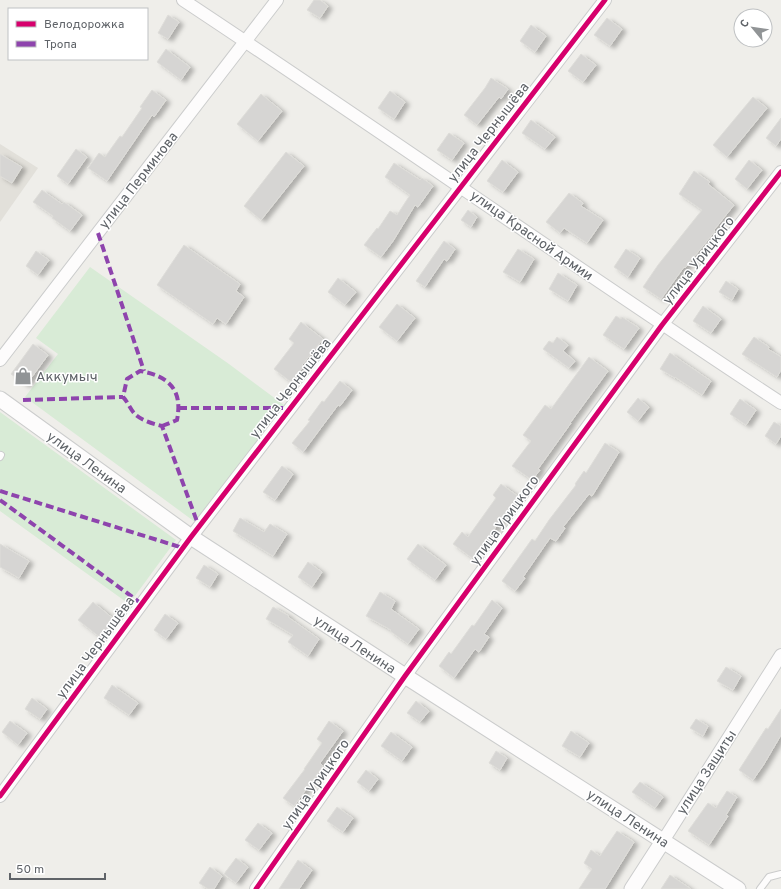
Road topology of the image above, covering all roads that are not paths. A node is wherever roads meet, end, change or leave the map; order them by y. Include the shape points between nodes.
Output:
1 (183, 0) edge
2 (277, 0) edge
3 (605, 0) edge
4 (245, 41) junction
5 (781, 172) edge
6 (461, 186) junction
7 (662, 325) junction
8 (0, 360) edge
9 (0, 399) edge
10 (781, 403) edge
11 (191, 537) junction
12 (781, 655) edge
13 (405, 676) junction
14 (0, 796) edge
15 (663, 841) junction
16 (781, 874) edge
17 (256, 889) edge
18 (632, 889) edge
19 (738, 889) edge
20 (760, 889) edge

1 - 4 street, улица Красной Армии
2 - 4 street, улица Перминова
3 - 6 street, улица Чернышёва
4 - 6 street, улица Красной Армии
4 - 8 street, улица Перминова
5 - 7 street, улица Урицкого
6 - 7 street, улица Красной Армии
6 - 11 street, улица Чернышёва
7 - 10 street, улица Красной Армии
7 - 13 street, улица Урицкого
9 - 11 street, улица Ленина
11 - 13 street, улица Ленина
11 - 14 street, улица Чернышёва
12 - 15 street, улица Защиты
13 - 15 street, улица Ленина
13 - 17 street, улица Урицкого
15 - 18 street, улица Защиты
15 - 19 street, улица Ленина
16 - 20 lane via 769,877

